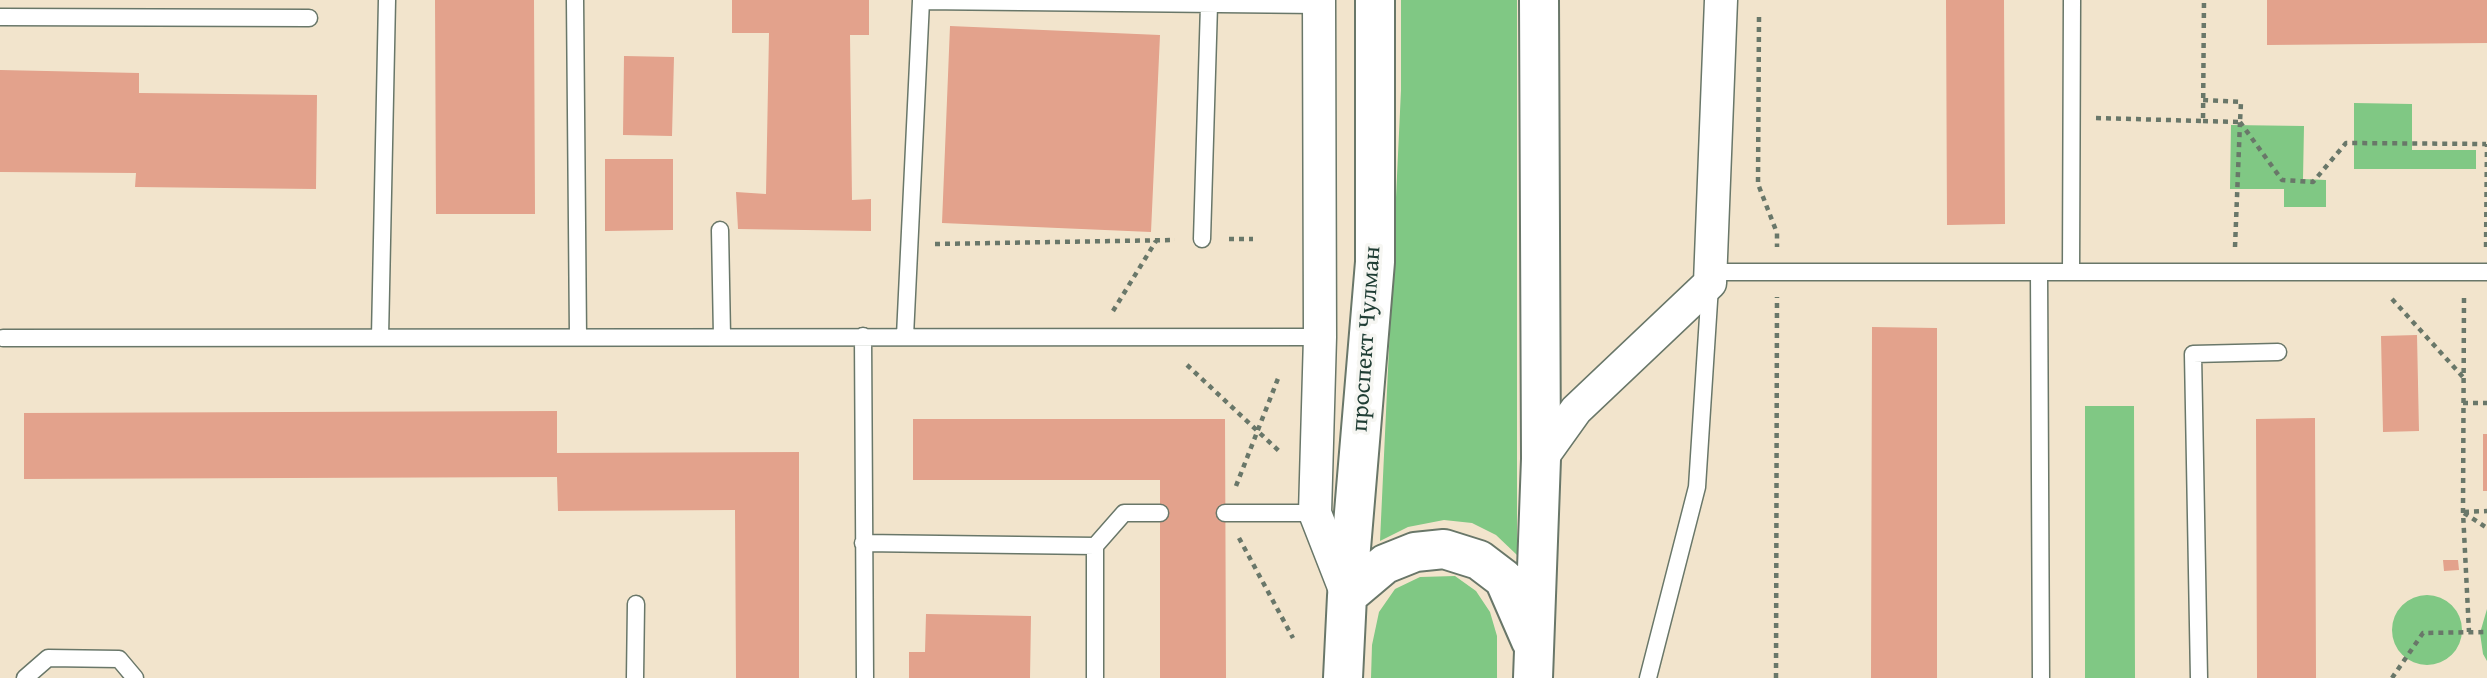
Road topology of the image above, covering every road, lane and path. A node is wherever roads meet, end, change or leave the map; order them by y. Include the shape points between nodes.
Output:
1 (387, 0) edge
2 (575, 0) edge
3 (1375, 0) edge
4 (1539, 0) edge
5 (1721, 0) edge
6 (2072, 0) edge
7 (2204, 0) edge
8 (1319, 3) edge
9 (1209, 5) junction
10 (1759, 13) dead end
11 (0, 17) edge
12 (309, 18) dead end
13 (2203, 100) junction
14 (2072, 117) junction
15 (2203, 121) junction
16 (2240, 121) junction
17 (2486, 144) edge
18 (720, 230) dead end
19 (1202, 239) junction
20 (1253, 239) dead end
21 (1157, 241) junction
22 (911, 245) junction
23 (2039, 272) junction
24 (2071, 272) junction
25 (2234, 272) junction
26 (2464, 272) junction
27 (2486, 272) edge
28 (1777, 273) junction
29 (2367, 273) junction
30 (1711, 277) junction
31 (1156, 335) junction
32 (722, 336) junction
33 (863, 336) junction
34 (905, 336) junction
35 (1098, 336) junction
36 (380, 337) junction
37 (578, 337) junction
38 (1320, 337) junction
39 (3, 338) dead end
40 (2278, 352) dead end
41 (1279, 376) dead end
42 (2463, 377) junction
43 (2463, 403) junction
44 (2487, 403) edge
45 (1258, 431) junction
46 (1288, 459) dead end
47 (1541, 459) junction
48 (2487, 511) edge
49 (2463, 512) junction
50 (1160, 513) dead end
51 (1225, 513) junction
52 (1315, 513) junction
53 (2487, 528) edge
54 (863, 543) junction
55 (1095, 546) junction
56 (1347, 596) junction
57 (636, 604) dead end
58 (2469, 632) junction
59 (2487, 632) edge
60 (1293, 638) dead end
61 (1533, 662) edge
62 (25, 678) edge
63 (135, 678) edge
64 (635, 678) edge
65 (865, 678) edge
66 (1095, 678) edge
67 (1343, 678) edge
68 (1648, 678) edge
69 (1776, 678) edge
70 (2041, 678) edge
71 (2199, 678) edge
72 (2392, 678) edge

1 - 36 lane
2 - 37 lane
3 - 56 main road, проспект Чулман via 1375,262
4 - 47 main road
5 - 30 street
6 - 14 lane
7 - 13 path
8 - 9 lane
8 - 38 street
9 - 19 lane
9 - 22 lane via 921,1
10 - 28 path via 1758,184 1777,233
11 - 12 lane
13 - 15 path
13 - 16 path via 2241,102
14 - 15 path
14 - 24 lane
15 - 16 path
16 - 17 path via 2282,180 2313,182 2346,143
16 - 25 path
17 - 27 path
18 - 32 lane
19 - 20 path
19 - 21 path
21 - 22 path
21 - 35 path
22 - 34 lane
23 - 24 lane
23 - 28 lane
23 - 70 lane
24 - 25 lane
25 - 29 lane
26 - 27 lane
26 - 29 lane
26 - 42 path
28 - 30 lane
28 - 69 path
29 - 42 path
30 - 47 street via 1576,410
30 - 68 lane via 1697,487
31 - 35 lane
31 - 38 lane
31 - 45 path
32 - 33 lane
32 - 37 lane
33 - 34 lane
33 - 54 lane
34 - 35 lane
36 - 37 lane
36 - 39 lane
38 - 52 street
40 - 71 lane via 2193,354
41 - 45 path
42 - 43 path
43 - 44 path
43 - 49 path
45 - 46 path
45 - 51 path
47 - 61 main road
48 - 49 path
49 - 53 path
49 - 58 path
50 - 55 lane via 1124,513
51 - 52 lane
51 - 60 path
52 - 56 street
54 - 55 lane
54 - 65 lane
55 - 66 lane
56 - 61 main road via 1385,564 1415,552 1444,549 1479,560 1504,579
56 - 67 main road, проспект Чулман
57 - 64 lane
58 - 59 path
58 - 72 path via 2423,633
62 - 63 lane via 48,658 119,659

